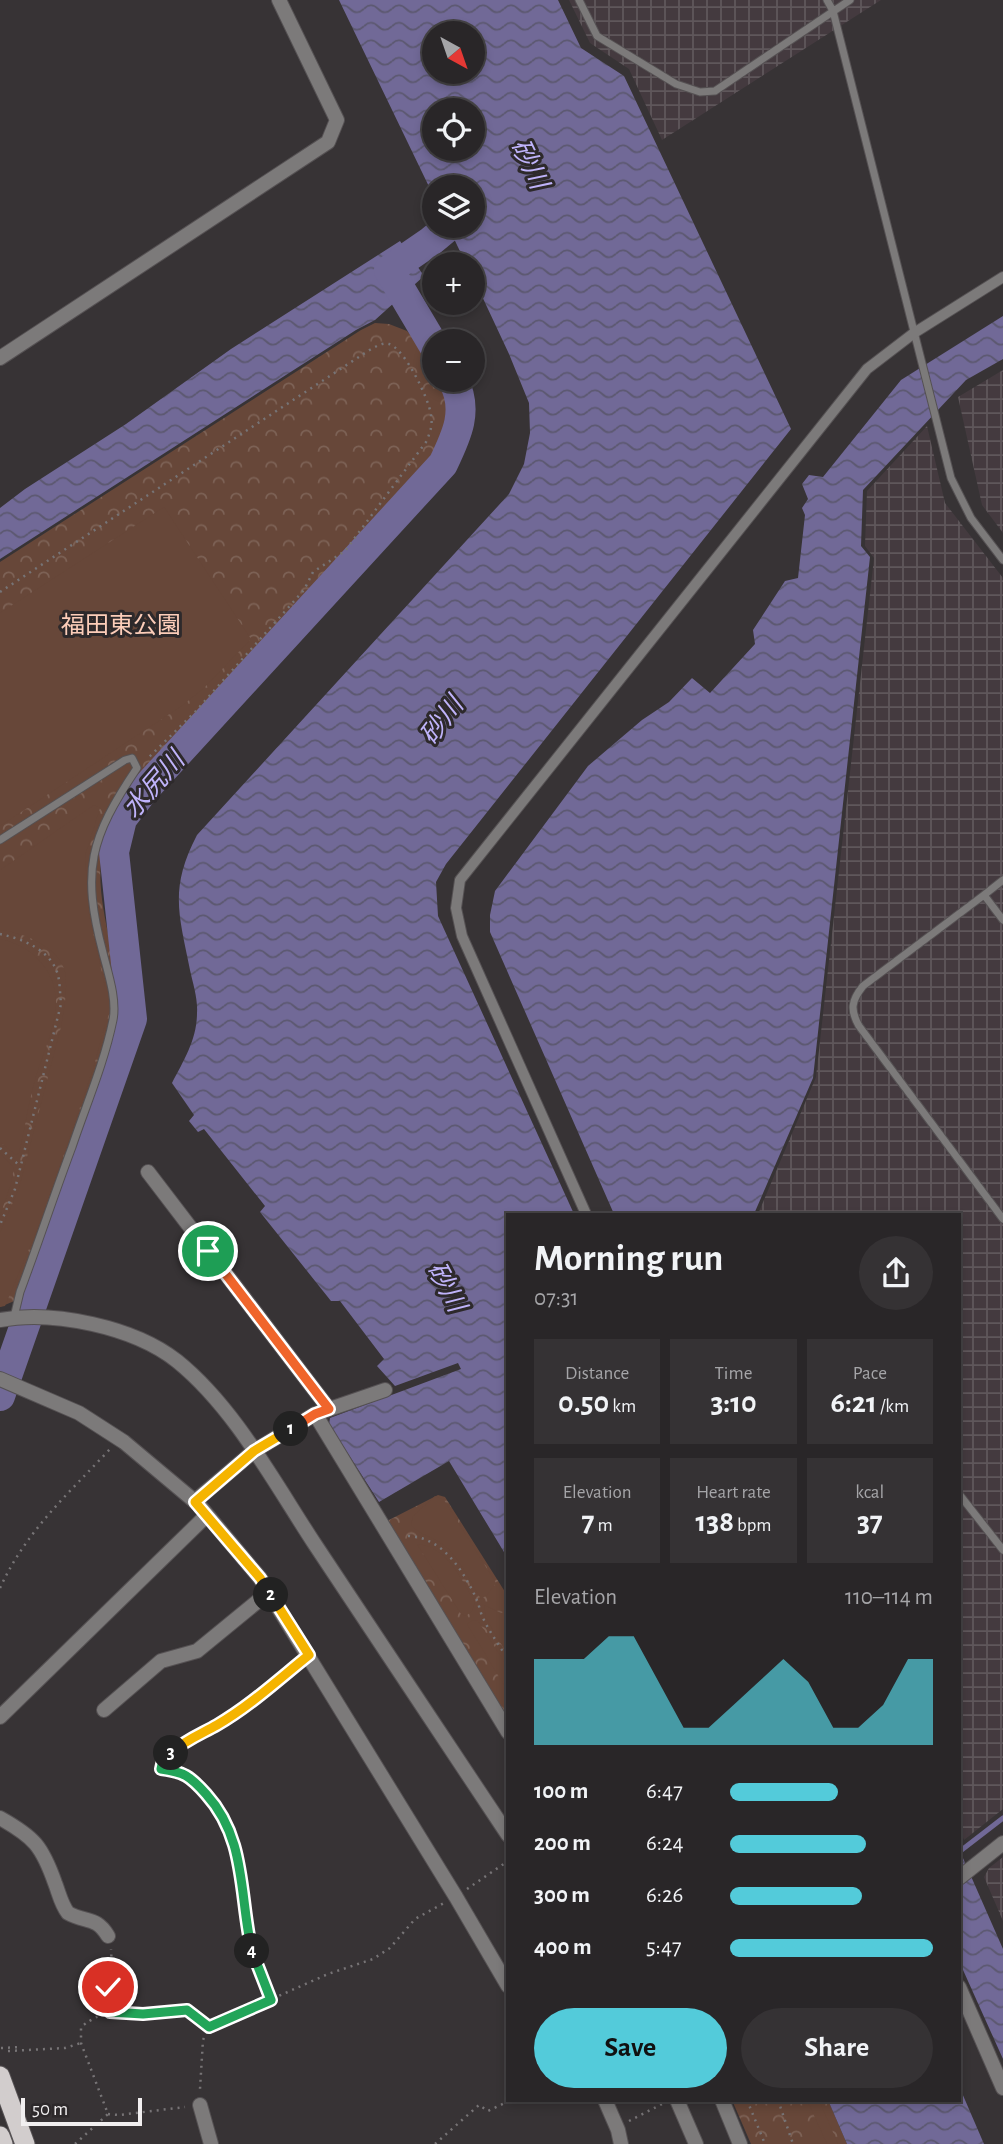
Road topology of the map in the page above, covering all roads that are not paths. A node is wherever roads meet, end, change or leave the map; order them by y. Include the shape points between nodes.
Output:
1 (279, 0) edge
2 (579, 0) edge
3 (827, 0) edge
4 (850, 0) edge
5 (833, 11) junction
6 (1003, 277) edge
7 (915, 339) junction
8 (0, 358) edge
9 (1003, 560) edge
10 (0, 840) edge
11 (1003, 880) edge
12 (984, 895) junction
13 (1003, 920) edge
14 (148, 1172) dead end
15 (586, 1213) edge
16 (1003, 1219) edge
17 (18, 1317) edge
18 (3, 1381) edge
19 (385, 1390) dead end
20 (322, 1412) junction
21 (254, 1451) junction
22 (961, 1497) edge
23 (195, 1502) junction
24 (207, 1515) junction
25 (1003, 1550) edge
26 (269, 1592) junction
27 (104, 1710) dead end
28 (0, 1717) edge
29 (506, 1729) edge
30 (0, 1818) edge
31 (506, 1832) edge
32 (1003, 1843) edge
33 (961, 1876) edge
34 (108, 1936) road end
35 (506, 1983) edge
36 (961, 1992) edge
37 (0, 2076) edge
38 (1003, 2088) edge
39 (606, 2102) edge
40 (678, 2102) edge
41 (723, 2102) edge
42 (200, 2105) road end
43 (0, 2136) edge
44 (3, 2144) edge
45 (25, 2144) edge
46 (211, 2144) edge
47 (621, 2144) edge
48 (696, 2144) edge
49 (740, 2144) edge

1 - 8 street via 337,120 328,142
2 - 5 lane via 597,36 676,84 700,92 715,91
3 - 5 lane
4 - 5 lane
5 - 7 lane
6 - 7 street
7 - 9 lane via 958,496
7 - 15 street via 867,369 460,880 456,908 463,936
10 - 17 lane via 132,758 136,768 100,831 92,860 95,922 114,1018 20,1292
11 - 12 lane
12 - 13 lane
12 - 16 lane via 863,986 854,997 851,1013
14 - 20 street
17 - 21 street via 106,1327 145,1342 207,1387
18 - 23 street via 79,1413 159,1469
19 - 20 street
20 - 21 street
20 - 29 street
21 - 23 street
21 - 31 street
22 - 25 lane
23 - 24 street
24 - 26 street
24 - 28 street
26 - 27 street via 197,1651 161,1661
26 - 35 street
30 - 34 street via 37,1844 68,1913 94,1920
32 - 33 street
36 - 38 street
37 - 45 highway
39 - 47 street
40 - 48 street
41 - 49 street
42 - 46 street
43 - 44 highway

